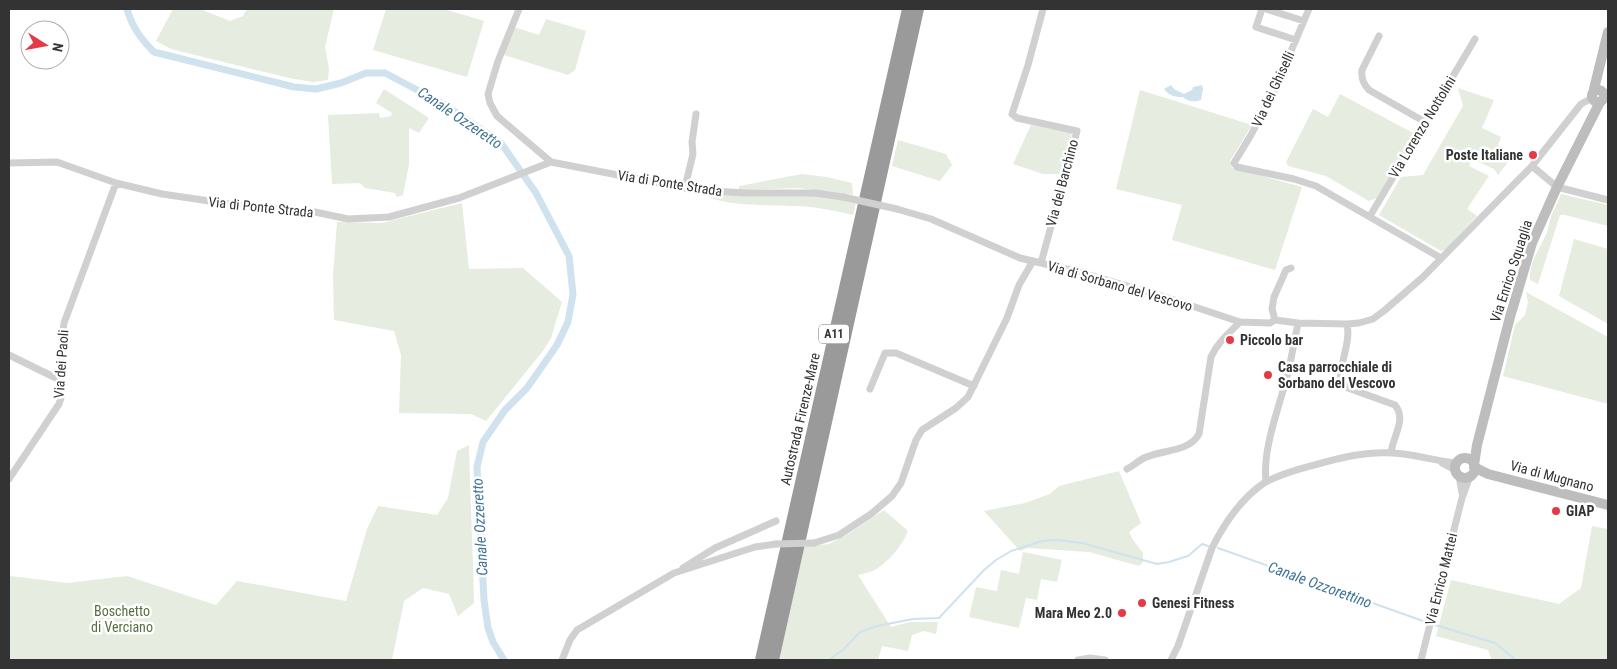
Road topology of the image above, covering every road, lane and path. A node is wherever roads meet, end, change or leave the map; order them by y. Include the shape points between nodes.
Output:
1 (518, 9) edge
2 (908, 9) edge
3 (918, 9) edge
4 (1043, 9) edge
5 (1262, 9) edge
6 (1266, 9) edge
7 (1309, 9) edge
8 (1304, 21) junction
9 (1608, 32) edge
10 (1379, 36) dead end
11 (1475, 39) dead end
12 (1296, 40) junction
13 (1599, 96) edge
14 (696, 114) dead end
15 (1425, 122) junction
16 (551, 162) junction
17 (9, 163) edge
18 (1532, 166) junction
19 (116, 183) junction
20 (685, 187) junction
21 (1556, 187) junction
22 (1608, 200) edge
23 (1370, 216) junction
24 (1441, 258) junction
25 (1033, 261) junction
26 (1041, 263) junction
27 (1291, 268) dead end
28 (1275, 320) junction
29 (1240, 322) junction
30 (1298, 323) junction
31 (1347, 324) junction
32 (9, 355) edge
33 (62, 381) junction
34 (974, 386) junction
35 (870, 389) dead end
36 (1477, 445) junction
37 (1392, 453) junction
38 (1458, 467) junction
39 (1127, 469) dead end
40 (1472, 471) junction
41 (9, 479) edge
42 (1266, 482) junction
43 (1462, 498) junction
44 (1608, 505) edge
45 (776, 521) dead end
46 (674, 573) junction
47 (562, 660) edge
48 (761, 660) edge
49 (772, 660) edge
50 (1078, 660) edge
51 (1105, 660) edge
52 (1171, 660) edge
53 (1421, 660) edge

1 - 16 street via 488,94 497,116
2 - 48 highway, Autostrada Firenze-Mare / A11
3 - 49 highway, Autostrada Firenze-Mare / A11
4 - 26 street, Via del Barchino via 1012,114 1017,118 1077,131
5 - 12 street via 1256,26
6 - 8 street
7 - 8 street, Via dei Ghiselli
8 - 12 street, Via dei Ghiselli
9 - 13 street via 1598,78
10 - 15 street via 1362,70 1364,86
11 - 15 street, Via Lorenzo Nottolini
12 - 23 street, Via dei Ghiselli via 1274,91 1234,163 1237,167 1316,186
13 - 18 street via 1589,98 1577,109
13 - 21 street, Via Enrico Squaglia
14 - 20 street via 693,154
15 - 23 street, Via Lorenzo Nottolini
16 - 19 street, Via di Ponte Strada via 459,198 388,217 368,219 207,201
16 - 20 street, Via di Ponte Strada
17 - 19 street, Via di Ponte Strada via 57,162
18 - 21 street
18 - 24 street
19 - 33 street, Via dei Paoli via 64,324
20 - 25 street, Via di Ponte Strada, bridge via 746,194 792,192 843,197 931,219
21 - 22 street
21 - 36 street, Via Enrico Squaglia via 1524,268
23 - 24 street
24 - 31 street via 1373,319
25 - 26 street, Via di Sorbano del Vescovo
25 - 34 street, Via di Sorbano del Vescovo
26 - 29 street, Via di Sorbano del Vescovo via 1168,298
27 - 28 street via 1286,270 1274,297 1272,309
28 - 29 street, Via di Sorbano del Vescovo via 1270,323
28 - 30 street, Via di Sorbano del Vescovo
29 - 39 street via 1214,349 1199,434 1195,440 1186,446 1144,458
30 - 31 street
30 - 42 street via 1268,448 1264,471
31 - 37 street via 1349,333 1340,381 1348,388 1395,405 1400,410 1401,419
32 - 33 street
33 - 41 street, Via dei Paoli via 59,404
34 - 35 street via 890,352 885,353
34 - 46 street, Via di Sorbano del Vescovo, bridge via 968,398 922,430 892,496 839,535 814,542 755,547
36 - 38 street
36 - 40 street, Via Enrico Squaglia
37 - 38 street
37 - 42 street via 1345,456
38 - 40 street, Via di Mugnano via 1464,478
38 - 40 street via 1468,459
38 - 43 street, Via Enrico Mattei
40 - 43 street, Via Enrico Mattei
40 - 44 street, Via di Mugnano
42 - 52 street via 1248,497 1220,533
43 - 53 street, Via Enrico Mattei
45 - 46 street via 715,548
46 - 47 street, Via di Sorbano del Vescovo via 577,630
50 - 51 street

